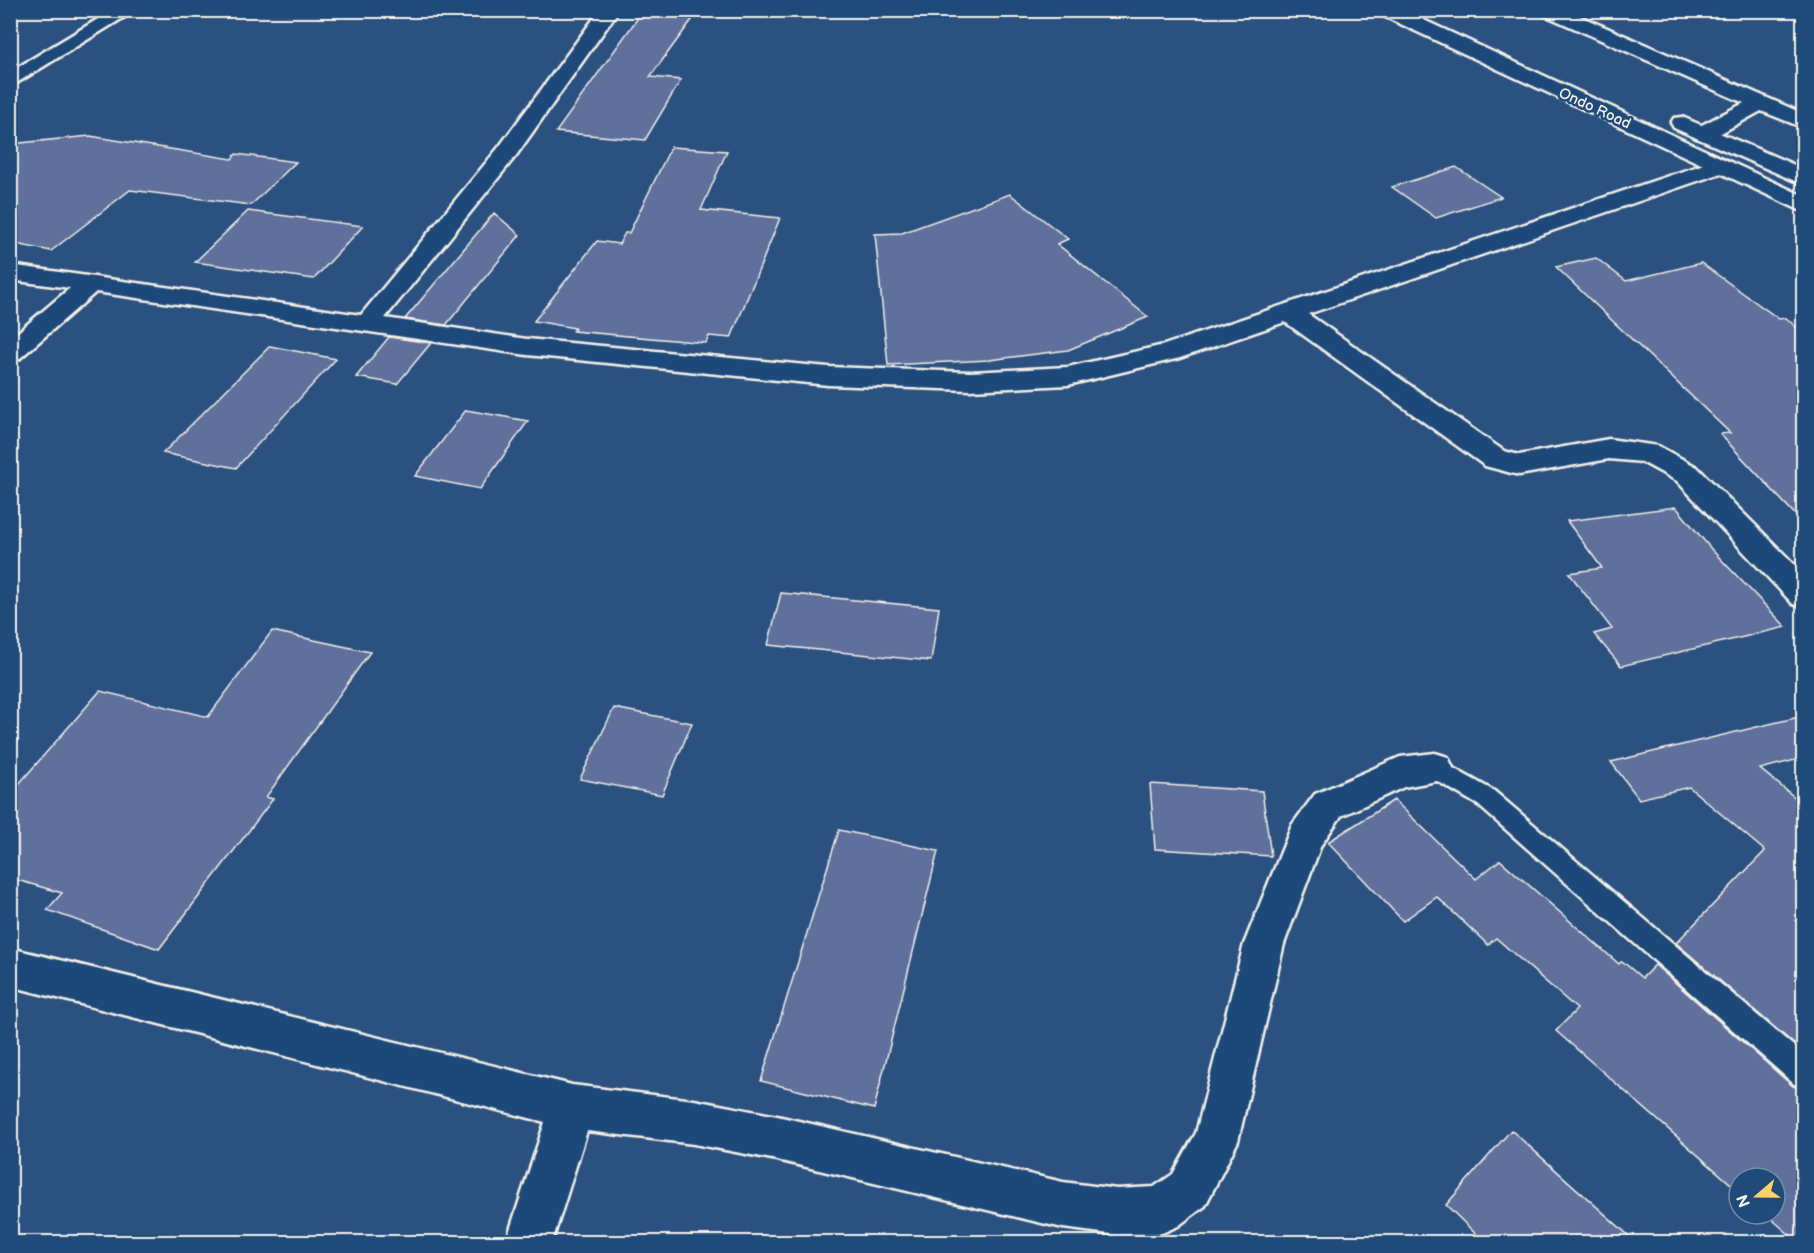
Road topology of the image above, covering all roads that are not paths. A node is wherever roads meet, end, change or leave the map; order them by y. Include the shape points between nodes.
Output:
1 (126, 10) edge
2 (610, 10) edge
3 (1386, 10) edge
4 (1565, 13) edge
5 (10, 58) edge
6 (42, 61) junction
7 (10, 81) edge
8 (1758, 104) junction
9 (1661, 114) dead end
10 (1803, 122) edge
11 (1704, 134) junction
12 (1719, 166) junction
13 (1803, 178) edge
14 (1803, 205) edge
15 (10, 272) edge
16 (91, 283) junction
17 (1287, 311) junction
18 (367, 324) junction
19 (10, 353) edge
20 (1803, 595) edge
21 (1435, 768) joint
22 (10, 967) edge
23 (1803, 1074) edge
24 (572, 1107) junction
25 (529, 1242) edge

1 - 6 street
2 - 18 street via 507,152
3 - 12 street, Ondo Road
4 - 8 street
5 - 6 street
6 - 7 street
8 - 10 street
8 - 11 street
9 - 11 street
11 - 13 street
12 - 14 street, Ondo Road
12 - 17 street
15 - 16 street
16 - 18 street
16 - 19 street
17 - 18 street via 1172,352 1079,374 970,381 828,376 527,347
17 - 20 street via 1495,459 1519,465 1609,448 1648,453 1686,474
21 - 23 lane via 1486,798
21 - 24 street via 1400,772 1328,805 1305,837 1264,944 1216,1141 1189,1190 1162,1210 1117,1212 1063,1205 777,1138 694,1122
22 - 24 street
24 - 25 street

